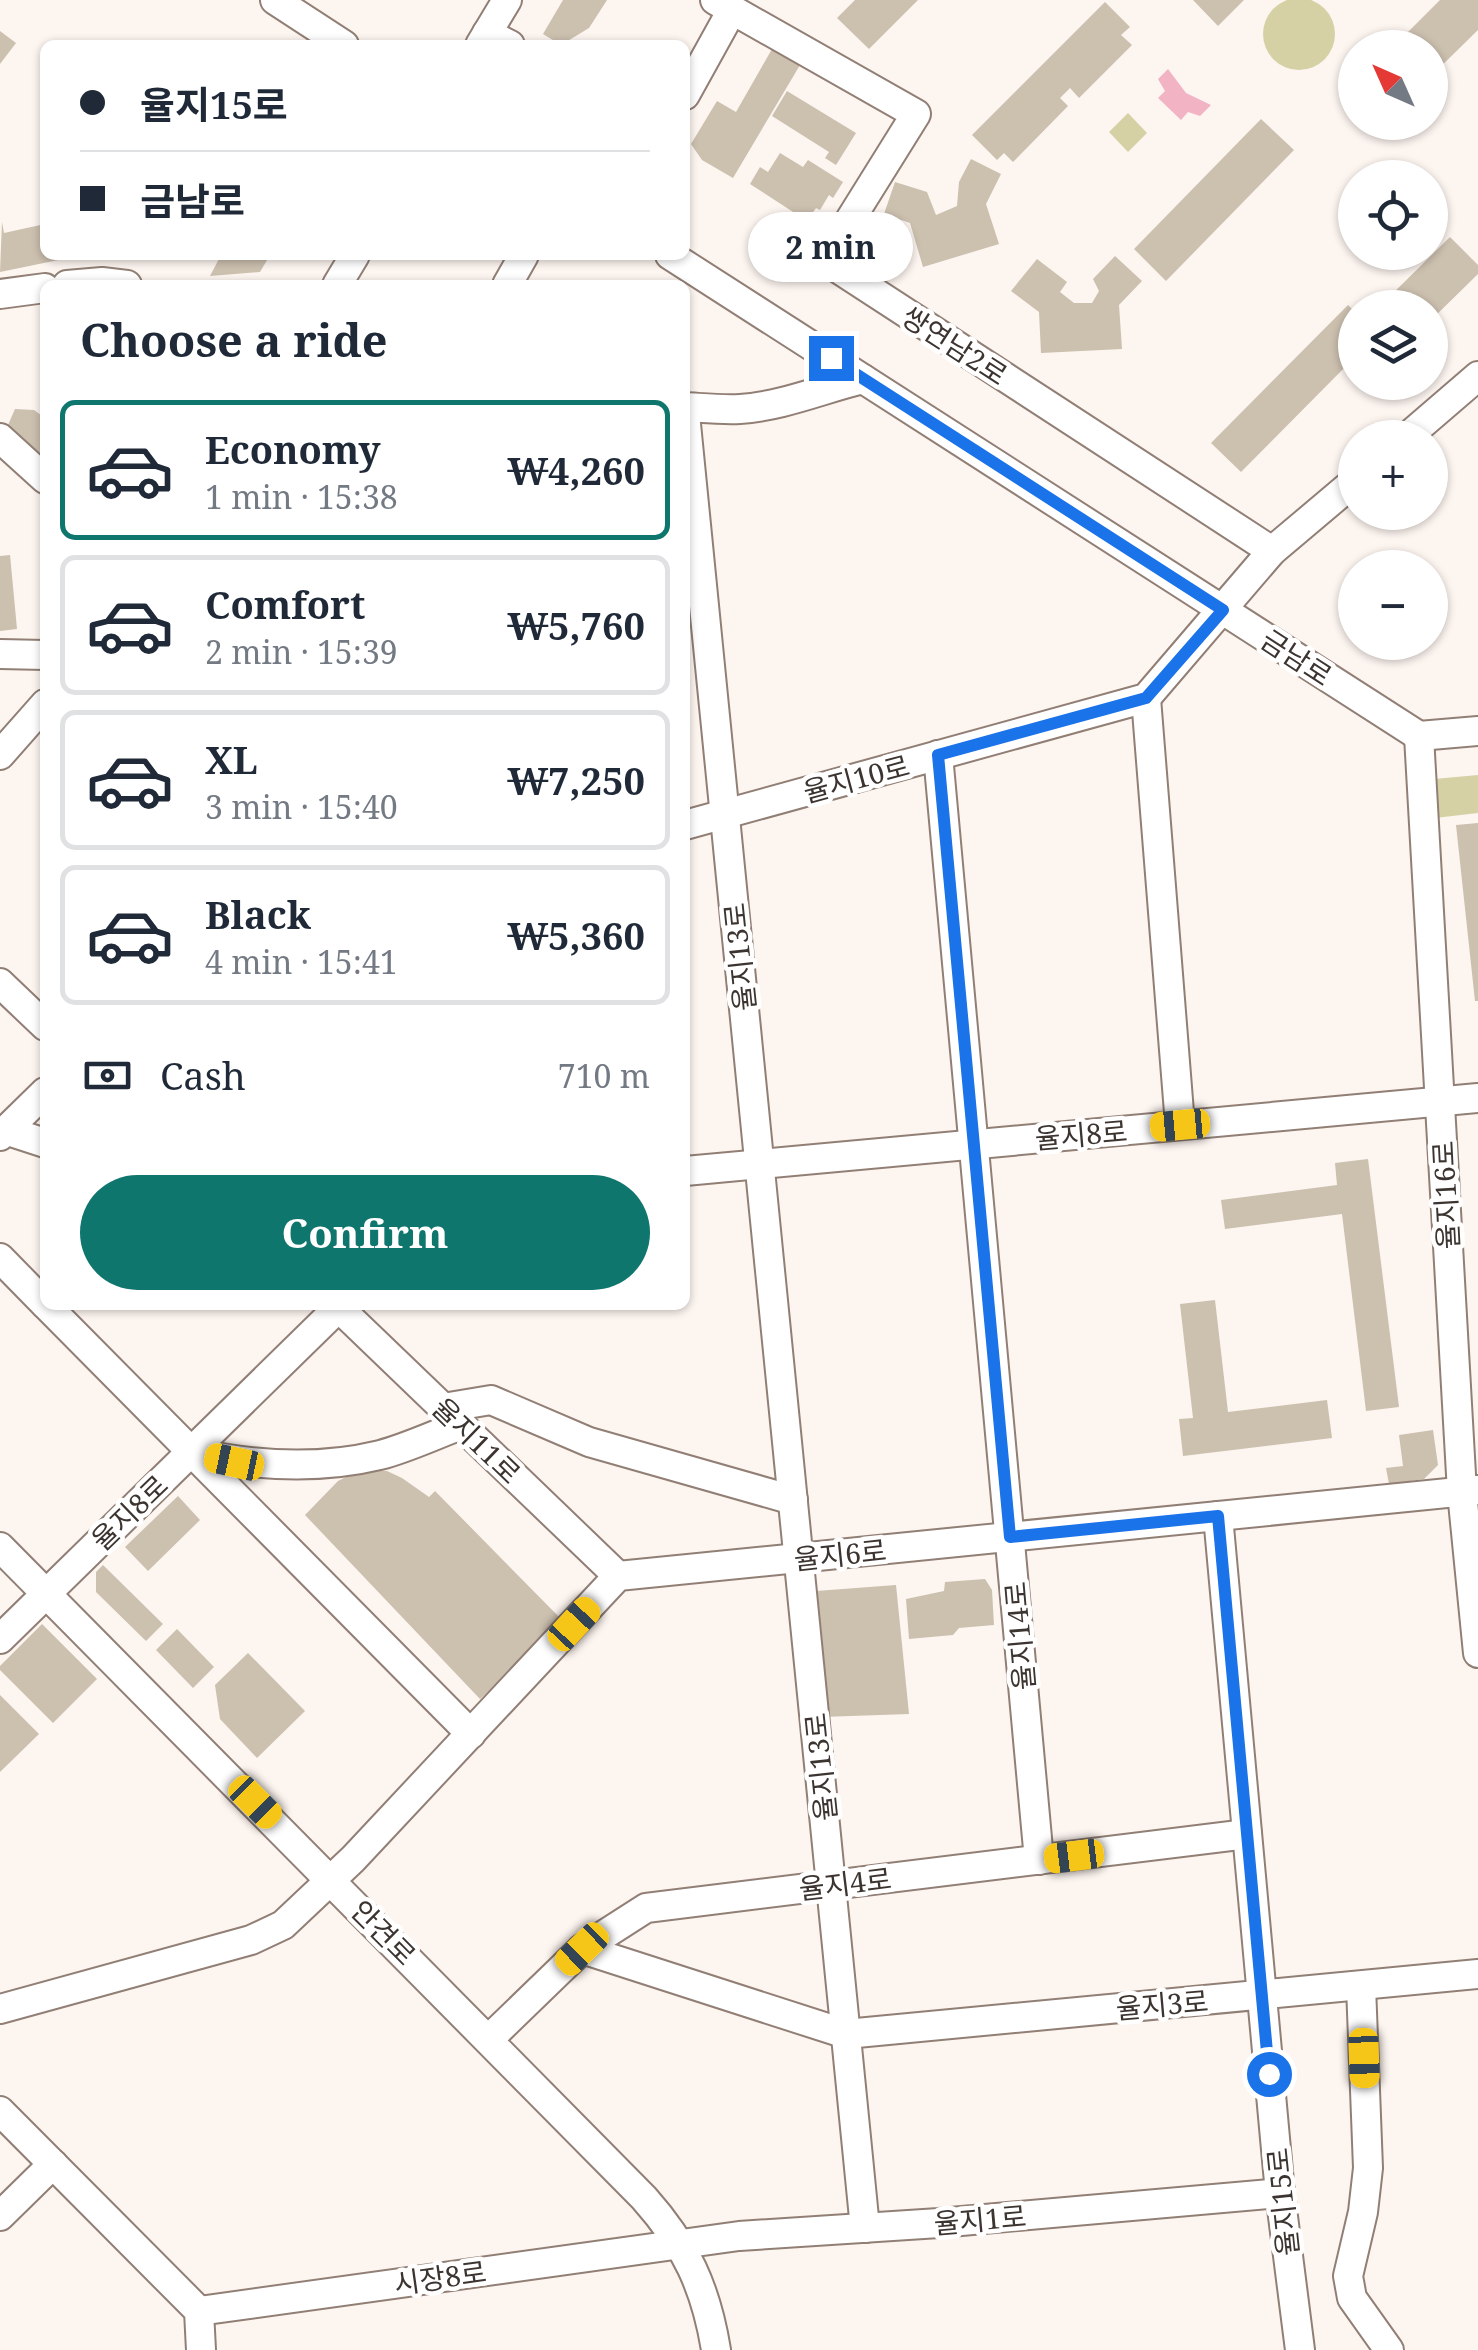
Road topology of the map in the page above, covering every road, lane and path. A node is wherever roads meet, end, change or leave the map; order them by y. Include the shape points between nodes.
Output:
1 (274, 0) edge
2 (507, 0) edge
3 (723, 5) edge
4 (336, 40) edge
5 (492, 40) edge
6 (690, 83) edge
7 (678, 260) edge
8 (40, 289) edge
9 (0, 294) edge
10 (1478, 376) edge
11 (863, 379) junction
12 (690, 410) edge
13 (1427, 420) edge
14 (0, 438) edge
15 (690, 460) edge
16 (40, 474) edge
17 (1338, 495) edge
18 (1272, 551) junction
19 (1223, 610) junction
20 (0, 654) edge
21 (40, 656) edge
22 (1146, 698) junction
23 (40, 710) edge
24 (1478, 731) edge
25 (1419, 736) junction
26 (0, 755) edge
27 (938, 755) junction
28 (725, 814) junction
29 (690, 824) edge
30 (0, 983) edge
31 (39, 1012) edge
32 (40, 1097) edge
33 (1478, 1098) edge
34 (1440, 1102) junction
35 (1180, 1125) junction
36 (3, 1133) edge
37 (40, 1141) edge
38 (974, 1144) junction
39 (760, 1164) junction
40 (690, 1170) edge
41 (0, 1258) edge
42 (40, 1298) edge
43 (52, 1310) edge
44 (335, 1310) edge
45 (343, 1310) edge
46 (452, 1416) junction
47 (191, 1452) junction
48 (1470, 1491) edge
49 (793, 1500) junction
50 (1218, 1516) junction
51 (1010, 1537) junction
52 (0, 1547) edge
53 (799, 1558) junction
54 (618, 1576) junction
55 (46, 1593) junction
56 (0, 1639) edge
57 (1478, 1653) edge
58 (470, 1734) junction
59 (1248, 1834) junction
60 (1039, 1860) junction
61 (332, 1880) junction
62 (831, 1885) junction
63 (582, 1949) junction
64 (1478, 1974) edge
65 (1361, 1986) junction
66 (1262, 1995) junction
67 (0, 2009) edge
68 (846, 2034) junction
69 (489, 2039) junction
70 (0, 2112) edge
71 (52, 2164) junction
72 (1280, 2193) junction
73 (0, 2216) edge
74 (865, 2228) junction
75 (681, 2244) junction
76 (199, 2310) junction
77 (201, 2350) edge
78 (716, 2350) edge
79 (1300, 2350) edge
80 (1389, 2350) edge

1 - 4 street
2 - 5 street
3 - 6 street
3 - 18 street, 쌍연남2로 via 916,114 825,260
7 - 11 street, 금남로
8 - 9 street
10 - 13 street
11 - 12 street, 율지13로 via 753,408
11 - 19 street, 금남로
14 - 16 street
15 - 28 street, 율지13로
17 - 18 street
18 - 19 street
19 - 22 street
19 - 25 street, 금남로
20 - 21 street
22 - 27 street, 율지10로
22 - 35 street
23 - 26 street
24 - 25 street
25 - 34 street, 율지16로
27 - 28 street, 율지10로
27 - 38 street, 율지14로
28 - 29 street, 율지10로
28 - 39 street, 율지13로
30 - 31 street
32 - 36 street
33 - 34 street, 율지8로
34 - 35 street, 율지8로
34 - 48 street, 율지16로
35 - 38 street, 율지8로
36 - 37 street
38 - 39 street, 율지8로
38 - 51 street, 율지14로
39 - 40 street, 율지8로
39 - 49 street, 율지13로
41 - 42 street
43 - 47 street
44 - 47 street, 율지8로
45 - 46 street, 율지11로
46 - 47 street via 380,1455 326,1463 234,1462
46 - 49 street via 491,1400 589,1442
46 - 54 street, 율지11로
47 - 55 street, 율지8로
47 - 58 street
48 - 50 street, 율지6로
48 - 57 street, 율지16로
49 - 53 street, 율지13로
50 - 51 street, 율지6로
50 - 59 street, 율지15로
51 - 53 street, 율지6로
51 - 60 street, 율지14로
52 - 55 street, 안견로
53 - 54 street, 율지6로
53 - 62 street, 율지13로
54 - 58 street
55 - 56 street, 율지8로
55 - 61 street, 안견로
58 - 61 street
59 - 60 street, 율지4로
59 - 66 street, 율지15로
60 - 62 street, 율지4로
61 - 67 street via 263,1936
61 - 69 street, 안견로
62 - 63 street, 율지4로 via 646,1908
62 - 68 street, 율지13로
63 - 68 street
63 - 69 street, 율지4로
64 - 65 street, 율지3로
65 - 66 street, 율지3로
65 - 80 street via 1368,2168 1348,2276 1352,2298
66 - 68 street, 율지3로
66 - 72 street, 율지15로
68 - 74 street, 율지13로
69 - 75 street, 안견로
70 - 71 street
71 - 73 street
71 - 76 street
72 - 74 street, 율지1로
72 - 79 street, 율지15로
74 - 75 street, 율지1로
75 - 76 street, 시장8로
75 - 78 street, 안견로 via 704,2295
76 - 77 street

